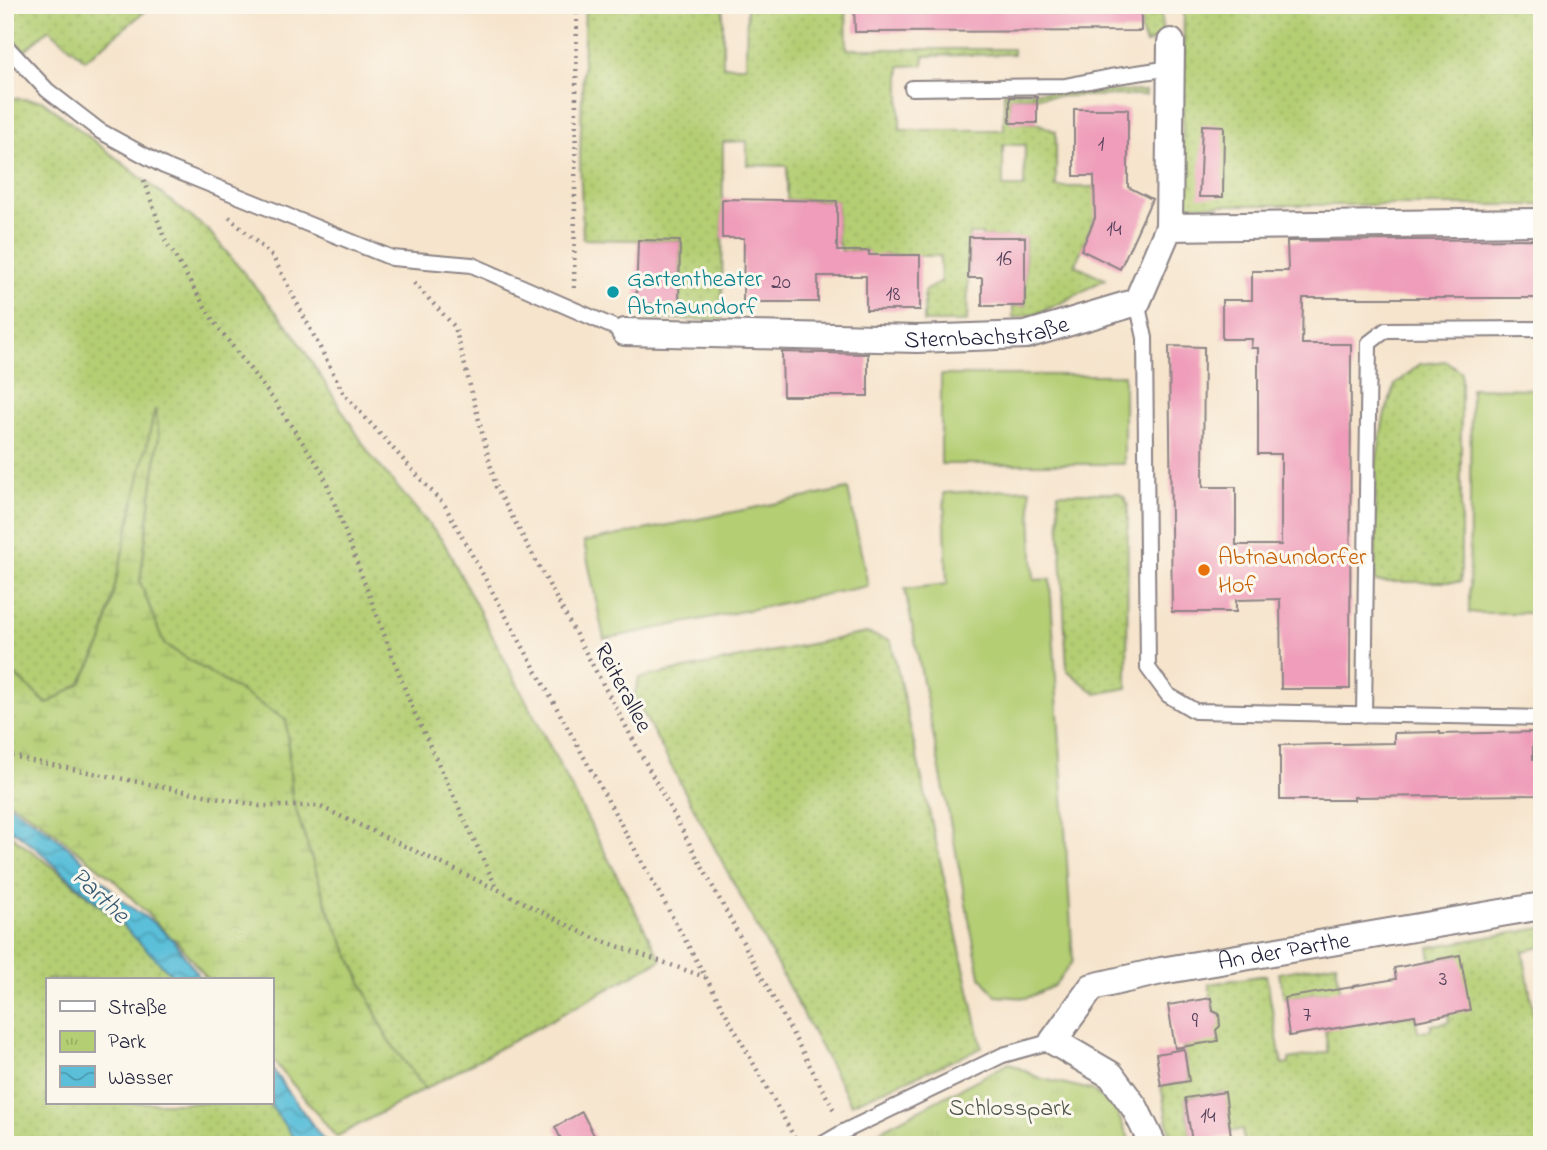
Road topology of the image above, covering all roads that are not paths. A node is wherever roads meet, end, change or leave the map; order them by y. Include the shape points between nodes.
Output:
1 (5, 46) edge
2 (1171, 55) joint
3 (912, 88) dead end
4 (1542, 222) edge
5 (1170, 227) junction
6 (1137, 302) junction
7 (1542, 329) edge
8 (625, 332) joint
9 (1364, 715) junction
10 (1542, 718) edge
11 (1542, 906) edge
12 (1053, 1041) junction
13 (821, 1145) edge
14 (1153, 1145) edge

1 - 8 lane, Sternbachstraße via 47,90 100,131 164,166 392,258 472,265
2 - 3 lane via 1065,86
2 - 5 street
4 - 5 street
5 - 6 street
6 - 8 street, Sternbachstraße via 1026,335 917,339
6 - 9 lane via 1145,338 1148,668 1168,695 1195,711
7 - 9 lane via 1386,330 1369,343
9 - 10 lane
11 - 12 street, An der Parthe via 1161,971 1092,987
12 - 13 lane via 1003,1055
12 - 14 street via 1111,1075 1135,1108

